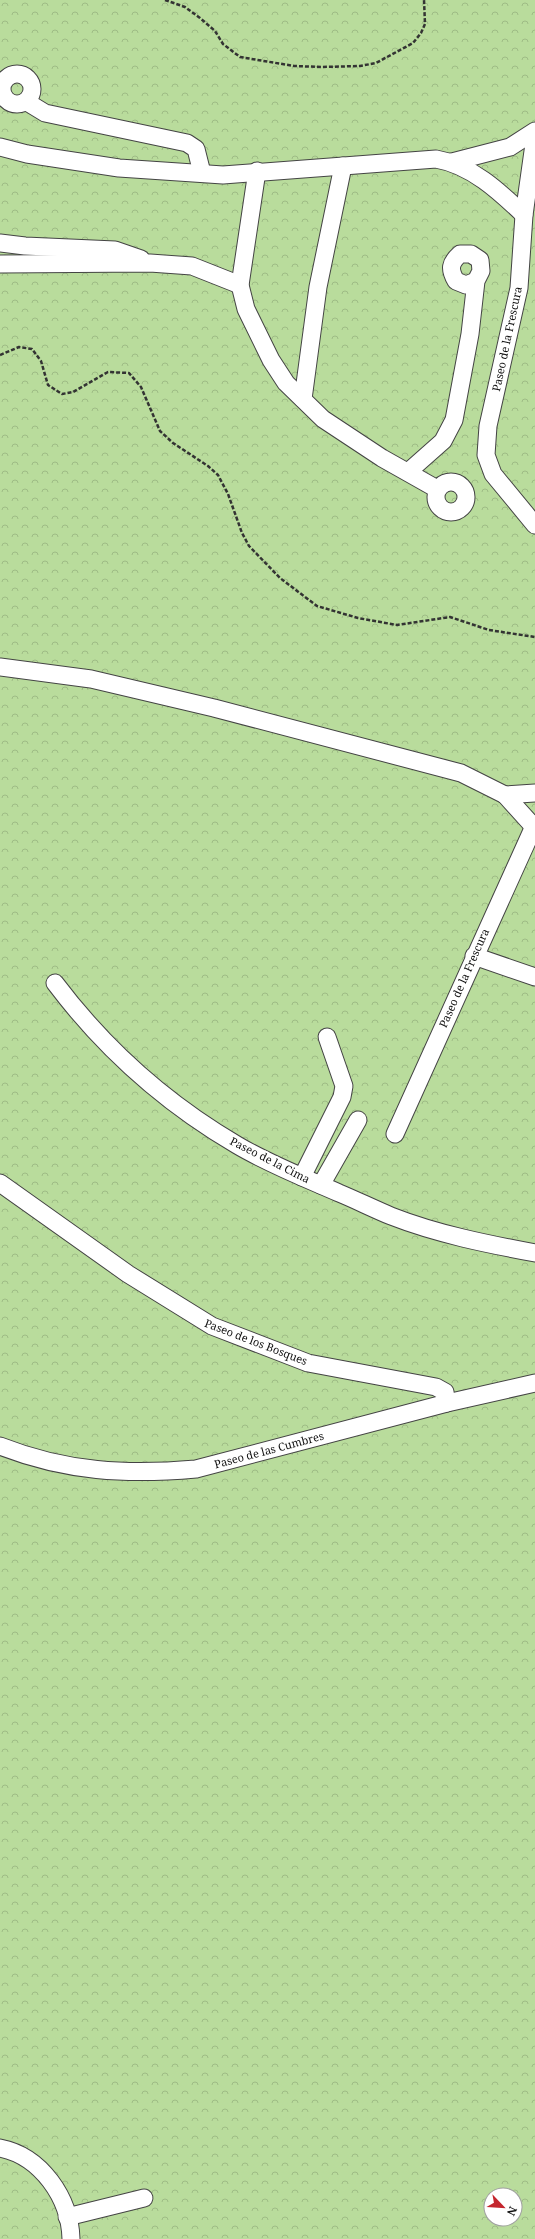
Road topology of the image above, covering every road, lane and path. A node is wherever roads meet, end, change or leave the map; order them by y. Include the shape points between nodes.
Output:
1 (165, 0) edge
2 (424, 0) edge
3 (27, 102) dead end
4 (535, 131) edge
5 (535, 137) edge
6 (0, 147) edge
7 (452, 162) junction
8 (343, 166) junction
9 (257, 171) junction
10 (202, 173) junction
11 (524, 215) junction
12 (0, 243) edge
13 (150, 263) junction
14 (0, 264) edge
15 (476, 281) dead end
16 (240, 285) junction
17 (527, 289) edge
18 (0, 355) edge
19 (303, 399) junction
20 (408, 472) junction
21 (437, 489) dead end
22 (535, 525) edge
23 (535, 637) edge
24 (0, 666) edge
25 (535, 793) edge
26 (505, 795) junction
27 (534, 825) edge
28 (474, 956) junction
29 (535, 977) edge
30 (55, 983) dead end
31 (327, 1038) dead end
32 (358, 1120) dead end
33 (395, 1134) dead end
34 (302, 1177) junction
35 (0, 1183) edge
36 (321, 1185) junction
37 (535, 1253) edge
38 (535, 1383) edge
39 (447, 1403) junction
40 (0, 1446) edge
41 (0, 2148) edge
42 (144, 2198) dead end
43 (67, 2217) junction
44 (71, 2239) edge

1 - 2 path via 185,7 200,18 215,31 223,44 240,57 294,66 322,67 376,63 413,43 425,24
3 - 10 street via 45,113 187,143 196,149
4 - 7 street via 510,147
5 - 11 street, Paseo de la Frescura
6 - 10 street via 28,154 119,168
7 - 8 street via 436,159
7 - 11 street via 496,188
8 - 9 street
8 - 19 street via 318,287
9 - 10 street via 223,175
9 - 16 street
11 - 17 street, Paseo de la Frescura
12 - 13 street via 115,250
13 - 14 street
13 - 16 street via 192,266
15 - 20 street via 470,334 454,420 443,441
16 - 19 street via 246,309 267,354 286,383
17 - 22 street, Paseo de la Frescura via 488,426 486,455 493,474
18 - 23 path via 19,347 32,349 41,361 48,385 62,394 73,392 108,372 129,373 141,387 160,431 218,475 249,546 280,578 317,606 350,616 397,625 450,616 489,630
19 - 20 street via 323,419
20 - 21 street
24 - 26 street via 91,679 214,708 462,773
25 - 26 street
26 - 27 street
27 - 28 street, Paseo de la Frescura
28 - 29 street
28 - 33 street, Paseo de la Frescura
30 - 34 street, Paseo de la Cima via 76,1012 103,1041 146,1080 237,1145
31 - 34 street via 344,1086 342,1097
32 - 36 street
34 - 36 street, Paseo de la Cima
35 - 39 street, Paseo de los Bosques via 128,1274 212,1326 308,1363 436,1387 445,1392
36 - 37 street, Paseo de la Cima via 393,1216 473,1241
38 - 39 street, Paseo de las Cumbres
39 - 40 street, Paseo de las Cumbres via 196,1469 116,1472 70,1467 27,1457
41 - 43 street via 30,2159 51,2181
42 - 43 street
43 - 44 street

